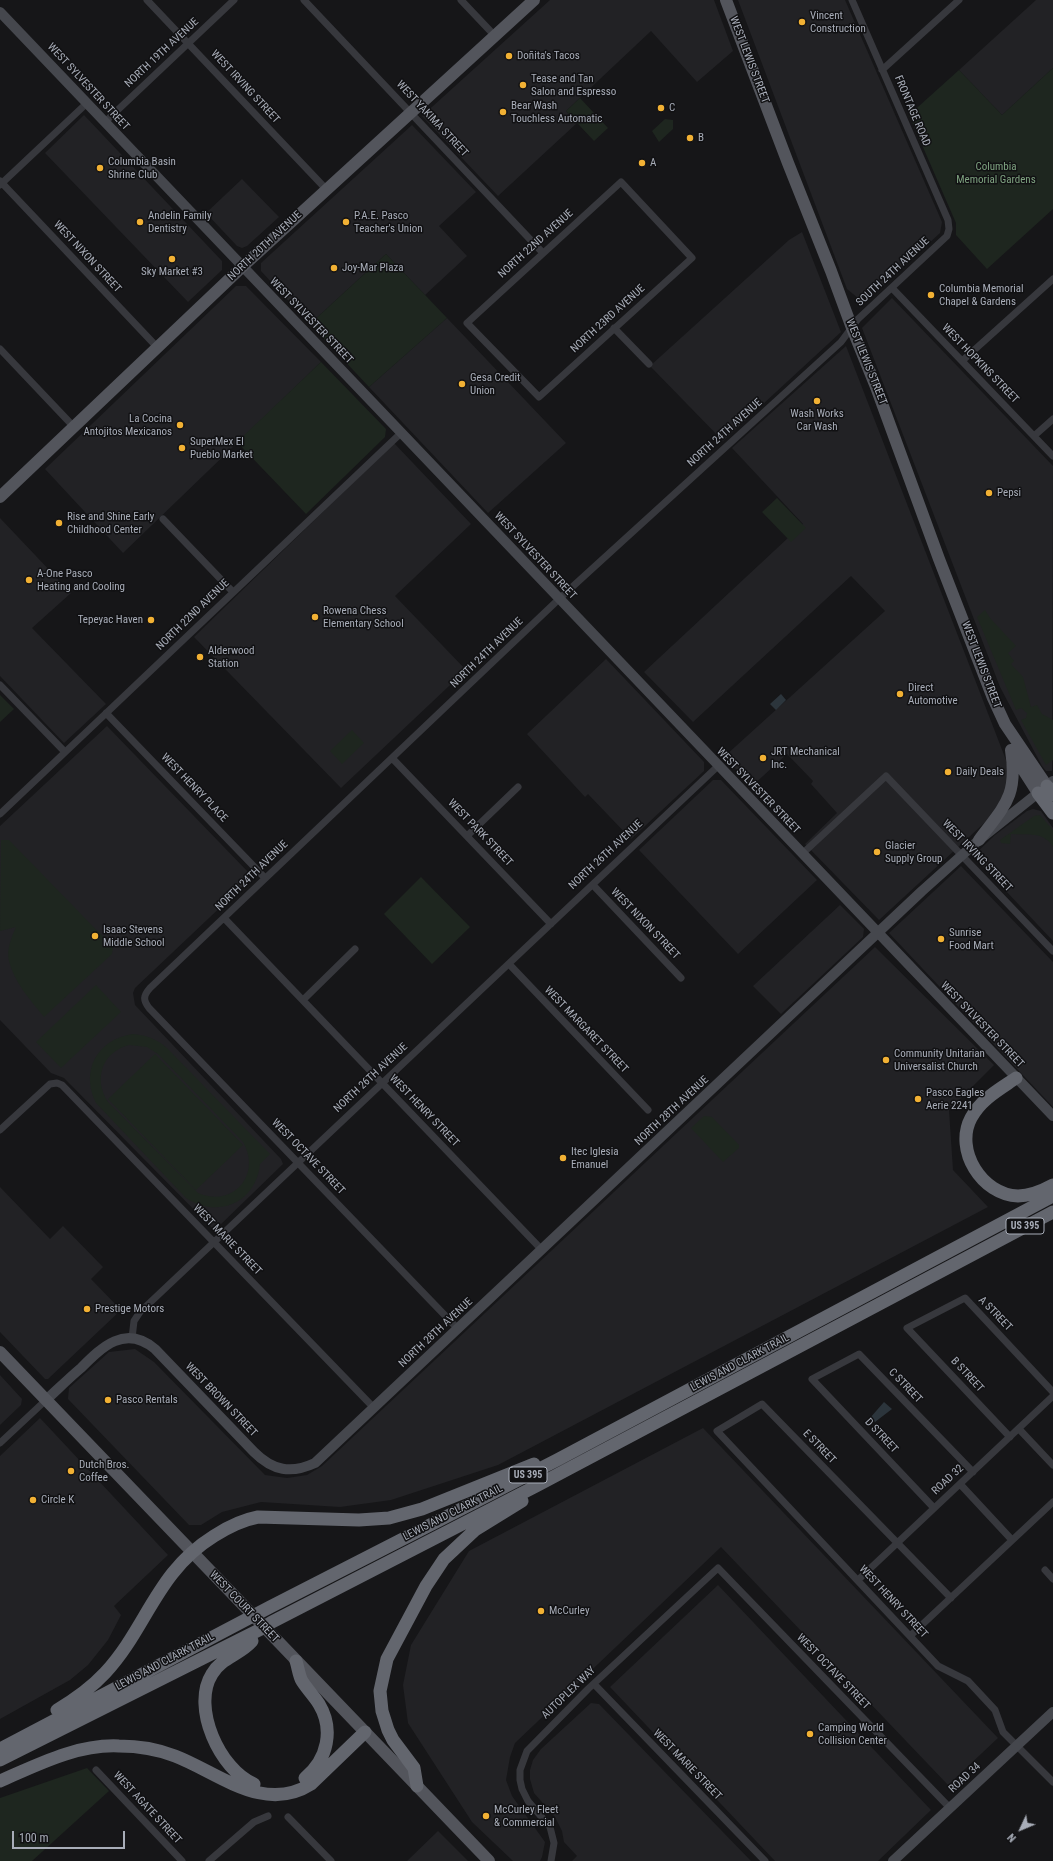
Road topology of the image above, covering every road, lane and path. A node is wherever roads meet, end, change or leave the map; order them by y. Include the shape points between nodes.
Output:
1 (147, 0) edge
2 (234, 0) edge
3 (304, 0) edge
4 (461, 0) edge
5 (534, 0) edge
6 (726, 0) edge
7 (852, 0) edge
8 (959, 0) edge
9 (0, 13) edge
10 (495, 36) junction
11 (188, 44) junction
12 (882, 70) junction
13 (87, 103) junction
14 (411, 112) junction
15 (105, 122) junction
16 (1, 184) edge
17 (326, 190) junction
18 (948, 232) joint
19 (543, 253) junction
20 (692, 258) joint
21 (242, 267) junction
22 (1053, 279) edge
23 (892, 288) junction
24 (614, 328) junction
25 (852, 328) junction
26 (157, 347) junction
27 (0, 349) edge
28 (962, 361) junction
29 (648, 364) dead end
30 (538, 397) joint
31 (1053, 419) edge
32 (74, 427) junction
33 (401, 433) junction
34 (1034, 436) junction
35 (1053, 456) edge
36 (0, 497) edge
37 (163, 519) dead end
38 (233, 592) junction
39 (559, 599) junction
40 (0, 685) edge
41 (106, 713) junction
42 (1005, 724) junction
43 (1011, 750) junction
44 (65, 752) junction
45 (392, 758) junction
46 (718, 766) junction
47 (518, 787) dead end
48 (1048, 789) edge
49 (1053, 813) edge
50 (0, 814) edge
51 (467, 836) junction
52 (979, 840) junction
53 (802, 854) junction
54 (962, 856) junction
55 (265, 878) junction
56 (592, 885) junction
57 (224, 918) junction
58 (551, 924) junction
59 (878, 933) junction
60 (355, 949) dead end
61 (1053, 951) edge
62 (508, 964) junction
63 (681, 978) dead end
64 (144, 1000) joint
65 (303, 1000) junction
66 (1016, 1078) junction
67 (382, 1083) junction
68 (648, 1110) dead end
69 (1053, 1116) edge
70 (0, 1130) edge
71 (298, 1163) junction
72 (1053, 1185) edge
73 (1053, 1196) edge
74 (1053, 1212) edge
75 (214, 1242) junction
76 (542, 1250) junction
77 (907, 1328) joint
78 (458, 1329) junction
79 (132, 1338) junction
80 (0, 1352) edge
81 (812, 1379) joint
82 (1053, 1392) edge
83 (1053, 1396) edge
84 (46, 1400) junction
85 (374, 1408) junction
86 (1019, 1428) junction
87 (717, 1431) joint
88 (1010, 1437) junction
89 (0, 1443) edge
90 (557, 1460) junction
91 (1053, 1465) edge
92 (297, 1470) joint
93 (973, 1472) junction
94 (960, 1484) junction
95 (538, 1485) junction
96 (1053, 1502) edge
97 (934, 1508) junction
98 (1012, 1540) junction
99 (897, 1543) junction
100 (192, 1552) junction
101 (718, 1568) joint
102 (1045, 1570) dead end
103 (1053, 1579) edge
104 (858, 1580) junction
105 (951, 1598) junction
106 (259, 1630) junction
107 (910, 1636) junction
108 (296, 1661) junction
109 (594, 1684) junction
110 (1053, 1712) edge
111 (365, 1732) junction
112 (0, 1741) edge
113 (1017, 1745) junction
114 (0, 1749) edge
115 (0, 1760) edge
116 (96, 1770) dead end
117 (0, 1780) edge
118 (1053, 1782) edge
119 (417, 1786) junction
120 (950, 1808) junction
121 (268, 1816) dead end
122 (288, 1817) dead end
123 (182, 1861) edge
124 (210, 1861) edge
125 (331, 1861) edge
126 (489, 1861) edge
127 (551, 1861) edge
128 (765, 1861) edge
129 (893, 1861) edge

1 - 11 street, WEST IRVING STREET
2 - 11 street, NORTH 19TH AVENUE
3 - 14 street, WEST YAKIMA STREET
4 - 10 street
5 - 10 main road, NORTH 20TH AVENUE
6 - 25 main road, WEST LEWIS STREET
7 - 12 street, FRONTAGE ROAD
8 - 12 street
9 - 13 street, WEST SYLVESTER STREET
10 - 14 main road, NORTH 20TH AVENUE
11 - 15 street, NORTH 19TH AVENUE
11 - 17 street, WEST IRVING STREET
12 - 18 street, FRONTAGE ROAD via 948,220
13 - 15 street, WEST SYLVESTER STREET
13 - 16 street
14 - 17 main road, NORTH 20TH AVENUE
14 - 19 street, WEST YAKIMA STREET
15 - 21 street, WEST SYLVESTER STREET
16 - 26 street, WEST NIXON STREET
17 - 21 main road, NORTH 20TH AVENUE
18 - 23 street, SOUTH 24TH AVENUE via 944,240
19 - 20 street, NORTH 22ND AVENUE via 621,182
19 - 30 street, NORTH 22ND AVENUE via 467,323
20 - 24 street, NORTH 23RD AVENUE
21 - 26 main road, NORTH 20TH AVENUE
21 - 33 street, WEST SYLVESTER STREET
22 - 28 street
23 - 25 street, SOUTH 24TH AVENUE via 858,319
23 - 28 street, WEST HOPKINS STREET
24 - 29 street
24 - 30 street, NORTH 23RD AVENUE
25 - 39 street, NORTH 24TH AVENUE via 841,342
25 - 42 main road, WEST LEWIS STREET via 939,559
26 - 32 main road, NORTH 20TH AVENUE
27 - 32 street
28 - 34 street, WEST HOPKINS STREET
31 - 34 street
32 - 36 main road, NORTH 20TH AVENUE
33 - 38 street, NORTH 22ND AVENUE
33 - 39 street, WEST SYLVESTER STREET
34 - 35 street, WEST HOPKINS STREET
37 - 38 street
38 - 41 street, NORTH 22ND AVENUE
39 - 45 street, NORTH 24TH AVENUE
39 - 46 street, WEST SYLVESTER STREET
40 - 44 street
41 - 44 street, NORTH 22ND AVENUE
41 - 55 street, WEST HENRY PLACE
42 - 43 main road, WEST LEWIS STREET
42 - 48 main road, WEST LEWIS STREET
43 - 48 main road, WEST LEWIS STREET
43 - 52 main road via 1014,769 1011,792
44 - 50 street, NORTH 22ND AVENUE
45 - 51 street, WEST PARK STREET
45 - 55 street, NORTH 24TH AVENUE
46 - 53 street, WEST SYLVESTER STREET
46 - 56 street, NORTH 26TH AVENUE
47 - 51 street
48 - 49 highway
48 - 52 street, NORTH 28TH AVENUE
51 - 58 street, WEST PARK STREET
52 - 54 street, NORTH 28TH AVENUE
53 - 54 street, WEST IRVING STREET via 886,776
53 - 59 street, WEST SYLVESTER STREET
54 - 59 street, NORTH 28TH AVENUE
54 - 61 street, WEST IRVING STREET
55 - 57 street, NORTH 24TH AVENUE
56 - 58 street, NORTH 26TH AVENUE
56 - 63 street, WEST NIXON STREET
57 - 64 street, NORTH 24TH AVENUE via 150,988
57 - 65 street, WEST HENRY STREET
58 - 62 street, NORTH 26TH AVENUE
59 - 66 street, WEST SYLVESTER STREET
59 - 76 street, NORTH 28TH AVENUE
60 - 65 street
62 - 67 street, NORTH 26TH AVENUE
62 - 68 street, WEST MARGARET STREET
64 - 71 street, WEST OCTAVE STREET
65 - 67 street, WEST HENRY STREET
66 - 69 street, WEST SYLVESTER STREET
66 - 72 highway via 982,1103 970,1119 966,1141 970,1160 980,1176 1007,1194 1030,1195
67 - 71 street, NORTH 26TH AVENUE
67 - 76 street, WEST HENRY STREET
70 - 75 street, WEST MARIE STREET via 50,1084 57,1083 65,1088
71 - 75 street, NORTH 26TH AVENUE
71 - 78 street, WEST OCTAVE STREET
73 - 90 highway, LEWIS AND CLARK TRAIL / US 395
74 - 95 highway, LEWIS AND CLARK TRAIL / US 395
75 - 79 street, NORTH 26TH AVENUE via 138,1314 134,1321
75 - 85 street, WEST MARIE STREET
76 - 78 street, NORTH 28TH AVENUE
77 - 82 street, A STREET via 965,1298
77 - 88 street, B STREET
78 - 85 street, NORTH 28TH AVENUE
79 - 84 street via 115,1340 105,1345
79 - 92 street, WEST BROWN STREET via 144,1341 155,1349 262,1459 278,1468
80 - 84 main road, WEST COURT STREET
81 - 93 street, C STREET via 859,1354
81 - 97 street, D STREET
83 - 86 street, ROAD 32
84 - 89 street
84 - 100 main road, WEST COURT STREET
85 - 92 street, NORTH 28TH AVENUE via 318,1460
86 - 88 street, ROAD 32
86 - 91 street
87 - 99 street, E STREET via 762,1404
87 - 104 street, WEST HENRY STREET
88 - 93 street, ROAD 32
90 - 100 highway via 537,1462 422,1509 389,1518 248,1519 224,1529
90 - 114 highway, LEWIS AND CLARK TRAIL / US 395
93 - 94 street, ROAD 32
94 - 97 street, ROAD 32
94 - 98 street
95 - 106 highway, LEWIS AND CLARK TRAIL / US 395
95 - 119 highway via 518,1505 471,1533 444,1559 426,1586 387,1659 380,1691 382,1711 393,1740 414,1768
96 - 98 street
97 - 99 street, ROAD 32
98 - 105 street
99 - 104 street, ROAD 32
99 - 105 street
100 - 108 main road, WEST COURT STREET
100 - 112 highway via 165,1582 106,1673 88,1690 68,1703
101 - 109 street, AUTOPLEX WAY
101 - 120 street, WEST OCTAVE STREET
102 - 103 street
104 - 107 street, WEST HENRY STREET
105 - 107 street
106 - 108 highway via 251,1643 223,1660 217,1667 208,1680 204,1697 208,1722 224,1757 241,1777 258,1786 278,1788 298,1782 313,1771 325,1751 327,1723 319,1704 301,1681
106 - 115 highway, LEWIS AND CLARK TRAIL / US 395
107 - 113 street, WEST HENRY STREET via 941,1668 968,1680 993,1706 1002,1729
108 - 111 main road, WEST COURT STREET
109 - 127 street, AUTOPLEX WAY via 530,1746 522,1760 520,1780 525,1796 546,1821 552,1835
109 - 128 street, WEST MARIE STREET
110 - 113 street, ROAD 34
111 - 117 highway via 311,1784 286,1795 260,1794 175,1756 144,1748 123,1746 92,1747 76,1751
111 - 119 main road, WEST COURT STREET
113 - 118 street, WEST HENRY STREET
113 - 120 street, ROAD 34
116 - 123 street, WEST AGATE STREET
119 - 126 main road, WEST COURT STREET
120 - 129 street, ROAD 34
121 - 124 street via 254,1822
122 - 125 street

